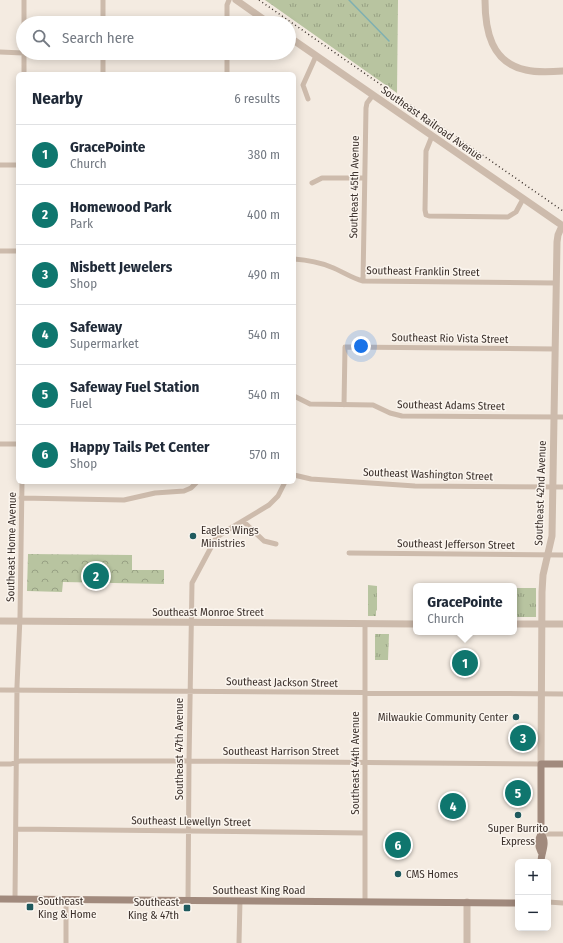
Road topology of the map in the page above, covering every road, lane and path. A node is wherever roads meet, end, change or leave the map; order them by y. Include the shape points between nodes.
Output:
1 (24, 0) edge
2 (103, 0) edge
3 (229, 0) edge
4 (236, 0) edge
5 (485, 0) edge
6 (24, 16) edge
7 (103, 16) edge
8 (227, 16) edge
9 (259, 16) edge
10 (296, 42) edge
11 (0, 52) edge
12 (16, 53) edge
13 (316, 56) junction
14 (23, 60) edge
15 (103, 60) edge
16 (227, 60) edge
17 (24, 72) edge
18 (103, 72) edge
19 (227, 72) edge
20 (563, 72) edge
21 (373, 95) junction
22 (308, 100) dead end
23 (432, 136) junction
24 (0, 165) edge
25 (16, 165) edge
26 (364, 178) junction
27 (312, 183) dead end
28 (524, 200) junction
29 (563, 226) edge
30 (0, 251) edge
31 (16, 251) edge
32 (296, 259) edge
33 (363, 281) junction
34 (556, 283) junction
35 (555, 349) junction
36 (296, 397) edge
37 (344, 405) junction
38 (554, 417) junction
39 (563, 417) edge
40 (0, 444) edge
41 (16, 444) edge
42 (296, 475) edge
43 (22, 484) edge
44 (195, 484) edge
45 (284, 484) edge
46 (553, 487) junction
47 (563, 487) edge
48 (21, 498) junction
49 (243, 521) junction
50 (276, 544) dead end
51 (349, 553) dead end
52 (548, 555) junction
53 (563, 555) edge
54 (0, 621) edge
55 (19, 621) junction
56 (191, 623) junction
57 (365, 624) junction
58 (413, 624) edge
59 (517, 624) edge
60 (542, 624) junction
61 (563, 624) edge
62 (0, 690) edge
63 (18, 690) junction
64 (190, 691) junction
65 (366, 693) junction
66 (542, 694) junction
67 (563, 694) edge
68 (17, 761) junction
69 (189, 761) junction
70 (365, 762) junction
71 (0, 764) edge
72 (541, 764) junction
73 (563, 764) edge
74 (16, 829) junction
75 (189, 830) junction
76 (365, 833) junction
77 (541, 834) junction
78 (563, 834) edge
79 (541, 859) edge
80 (0, 899) edge
81 (15, 899) junction
82 (66, 900) junction
83 (240, 900) junction
84 (188, 901) junction
85 (365, 902) junction
86 (467, 902) junction
87 (551, 902) edge
88 (515, 903) edge
89 (563, 903) edge
90 (66, 943) edge
91 (239, 943) edge
92 (467, 943) edge

1 - 6 street
2 - 7 street
3 - 8 street
4 - 9 street
5 - 20 street via 488,35 506,61 527,70
10 - 13 street, Southeast Railroad Avenue
11 - 12 street
13 - 21 street, Southeast Railroad Avenue
13 - 22 street via 303,85
14 - 17 street
15 - 18 street
16 - 19 street
21 - 23 street, Southeast Railroad Avenue
21 - 26 street, Southeast 45th Avenue via 366,108
23 - 28 street, Southeast Railroad Avenue
23 - 28 street via 426,151 426,215 508,217 516,212
24 - 25 street
26 - 27 street via 322,178
26 - 33 street, Southeast 45th Avenue
28 - 29 street, Southeast Railroad Avenue
29 - 34 street, Southeast 42nd Avenue via 557,237
30 - 31 street
32 - 33 street, Southeast Franklin Street via 321,263
33 - 34 street, Southeast Franklin Street
34 - 35 street, Southeast 42nd Avenue
35 - 37 street, Southeast Rio Vista Street via 345,346
35 - 38 street, Southeast 42nd Avenue
36 - 37 street, Southeast Adams Street via 310,404
37 - 38 street, Southeast Adams Street via 373,405 402,416
38 - 39 street, Southeast Adams Street
38 - 46 street, Southeast 42nd Avenue
40 - 41 street
42 - 46 street, Southeast Washington Street via 312,479 415,486
43 - 48 street, Southeast Home Avenue
44 - 48 street via 184,491 155,493 124,500
45 - 49 street, Southeast 47th Avenue via 275,500
46 - 47 street, Southeast Washington Street
46 - 52 street, Southeast 42nd Avenue via 552,536
48 - 55 street, Southeast Home Avenue
49 - 50 street via 264,541
49 - 56 street, Southeast 47th Avenue via 216,538 194,577 191,591
51 - 52 street, Southeast Jefferson Street
52 - 53 street, Southeast Jefferson Street
52 - 60 street, Southeast 42nd Avenue via 542,579
54 - 55 street, Southeast Monroe Street
55 - 56 street, Southeast Monroe Street
55 - 63 street, Southeast Home Avenue
56 - 57 street, Southeast Monroe Street
56 - 64 street, Southeast 47th Avenue
57 - 58 street, Southeast Monroe Street
57 - 65 street, Southeast 44th Avenue
59 - 60 street
60 - 61 street
60 - 66 street, Southeast 42nd Avenue
62 - 63 street, Southeast Jackson Street
63 - 64 street, Southeast Jackson Street
63 - 68 street, Southeast Home Avenue
64 - 65 street, Southeast Jackson Street
64 - 69 street, Southeast 47th Avenue
65 - 66 street, Southeast Jackson Street
65 - 70 street, Southeast 44th Avenue
66 - 67 street, Southeast Jackson Street
66 - 72 street, Southeast 42nd Avenue
68 - 69 street, Southeast Harrison Street
68 - 71 street, Southeast Harrison Street
68 - 74 street, Southeast Home Avenue
69 - 70 street, Southeast Harrison Street
69 - 75 street, Southeast 47th Avenue
70 - 72 street, Southeast Harrison Street
70 - 76 street, Southeast 44th Avenue
72 - 73 main road, Southeast Harrison Street
72 - 77 main road, Southeast 42nd Avenue
74 - 75 street, Southeast Llewellyn Street
74 - 81 street, Southeast Home Avenue
75 - 76 street, Southeast Llewellyn Street
75 - 84 street, Southeast 47th Avenue
76 - 85 street, Southeast 44th Avenue
77 - 78 street
77 - 79 main road, Southeast 42nd Avenue via 544,839
80 - 81 main road, Southeast King Road
81 - 82 main road, Southeast King Road
82 - 84 main road, Southeast King Road
82 - 90 street
83 - 84 main road, Southeast King Road
83 - 85 main road, Southeast King Road
83 - 91 street
85 - 86 main road, Southeast King Road
86 - 88 main road, Southeast King Road
86 - 92 street
87 - 89 street

